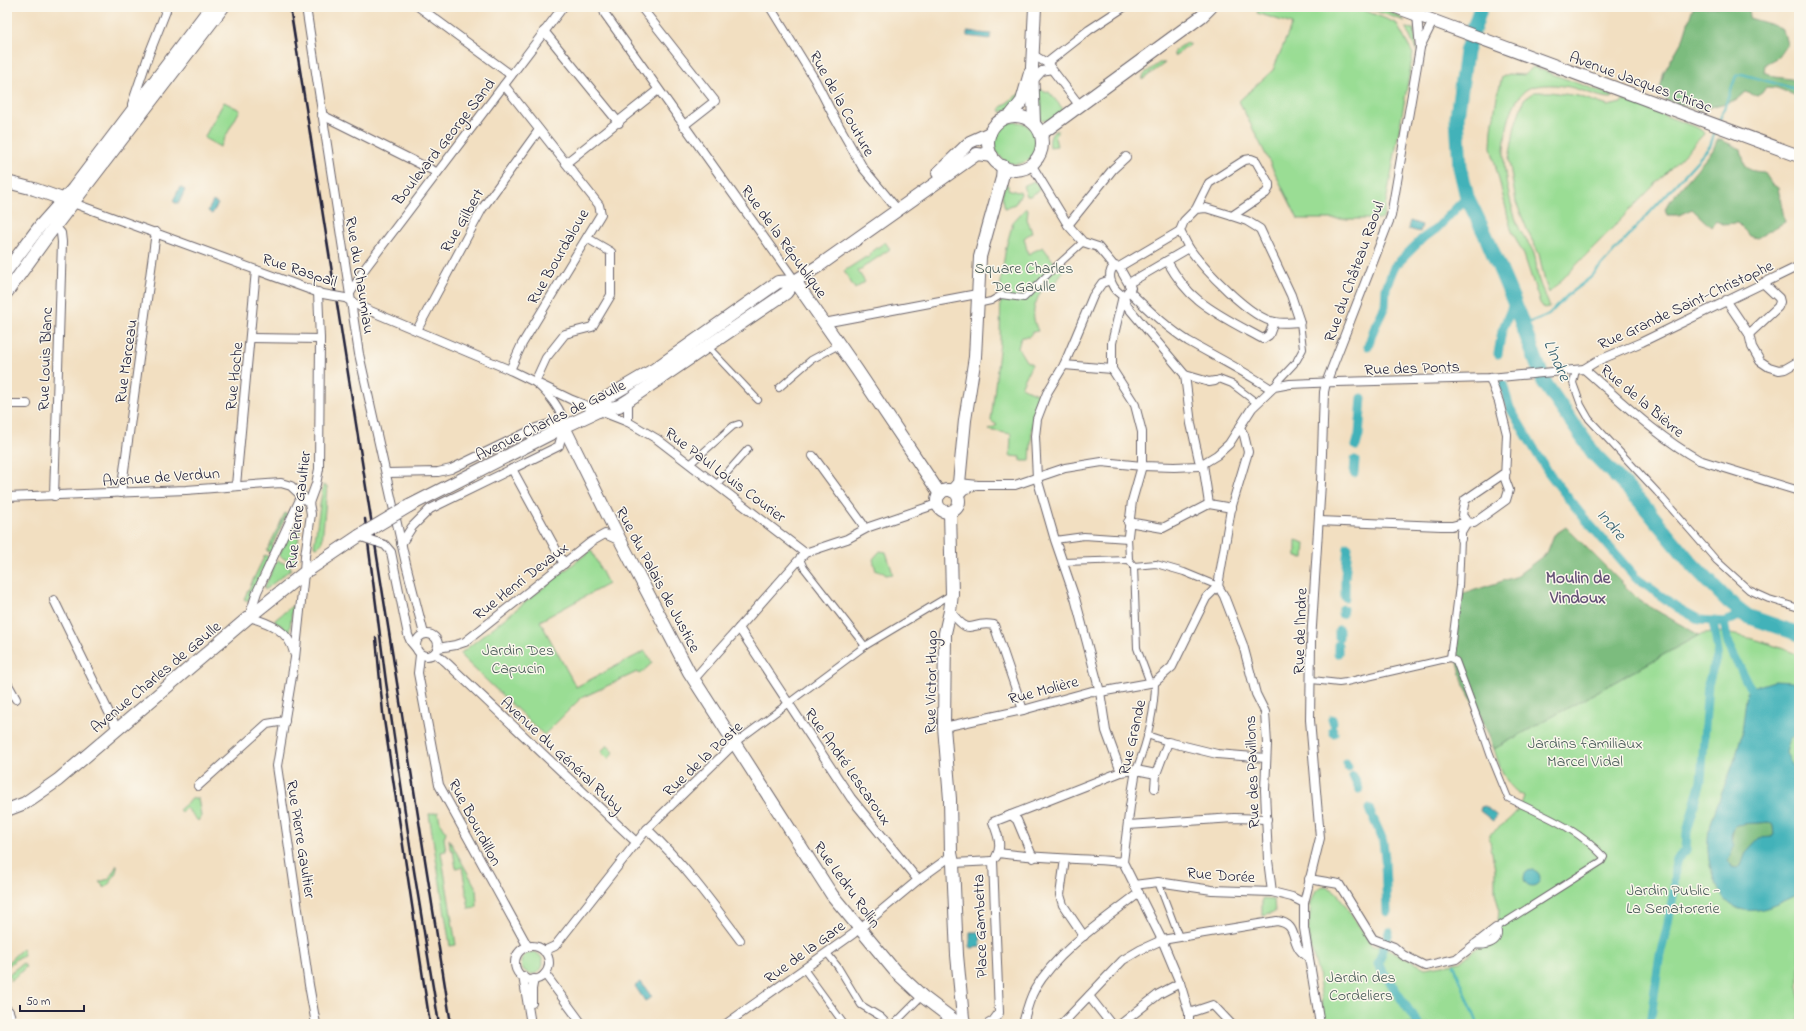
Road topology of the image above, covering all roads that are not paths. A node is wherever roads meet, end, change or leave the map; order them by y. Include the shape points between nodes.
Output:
1 (165, 7) edge
2 (211, 7) edge
3 (224, 7) edge
4 (306, 7) edge
5 (419, 7) edge
6 (563, 7) edge
7 (603, 7) edge
8 (641, 7) edge
9 (770, 7) edge
10 (1035, 7) edge
11 (1124, 7) edge
12 (1211, 7) edge
13 (1396, 7) edge
14 (1417, 15) junction
15 (1437, 22) junction
16 (544, 31) junction
17 (1420, 48) junction
18 (1033, 61) junction
19 (1049, 66) junction
20 (511, 75) junction
21 (1033, 81) junction
22 (504, 86) junction
23 (658, 90) junction
24 (1080, 106) junction
25 (135, 115) junction
26 (322, 115) junction
27 (1010, 116) junction
28 (619, 122) junction
29 (1034, 123) junction
30 (683, 126) junction
31 (539, 130) junction
32 (990, 133) junction
33 (1041, 134) junction
34 (992, 156) junction
35 (1799, 156) edge
36 (1126, 157) dead end
37 (566, 163) junction
38 (1031, 164) junction
39 (1003, 166) junction
40 (436, 172) junction
41 (7, 182) edge
42 (68, 201) junction
43 (897, 209) junction
44 (1196, 209) junction
45 (1232, 216) junction
46 (1068, 225) junction
47 (54, 226) junction
48 (1180, 231) junction
49 (156, 232) junction
50 (587, 238) junction
51 (1083, 242) junction
52 (1190, 248) junction
53 (1167, 261) junction
54 (1117, 266) junction
55 (1799, 266) edge
56 (7, 270) edge
57 (256, 270) junction
58 (1110, 280) junction
59 (795, 281) junction
60 (1763, 283) junction
61 (7, 292) edge
62 (1126, 292) junction
63 (320, 293) junction
64 (348, 298) junction
65 (976, 299) junction
66 (1726, 300) junction
67 (1274, 322) junction
68 (1300, 322) junction
69 (824, 323) junction
70 (417, 330) junction
71 (1749, 334) junction
72 (251, 338) junction
73 (320, 339) junction
74 (839, 345) junction
75 (708, 347) junction
76 (1799, 361) edge
77 (1064, 365) junction
78 (1112, 368) junction
79 (510, 370) junction
80 (1577, 370) junction
81 (1185, 375) junction
82 (1494, 378) junction
83 (1215, 381) joint
84 (535, 382) junction
85 (1326, 383) junction
86 (779, 388) dead end
87 (1272, 388) junction
88 (630, 399) junction
89 (758, 400) dead end
90 (1257, 403) junction
91 (7, 404) edge
92 (27, 404) dead end
93 (598, 406) junction
94 (628, 422) junction
95 (563, 423) junction
96 (739, 424) dead end
97 (1240, 428) junction
98 (748, 449) dead end
99 (813, 456) dead end
100 (690, 464) junction
101 (1203, 464) junction
102 (1142, 466) junction
103 (512, 468) junction
104 (1506, 472) junction
105 (387, 473) junction
106 (1037, 478) junction
107 (717, 484) junction
108 (236, 485) junction
109 (977, 485) junction
110 (957, 488) junction
111 (1799, 491) edge
112 (121, 493) junction
113 (302, 495) junction
114 (54, 496) junction
115 (7, 497) edge
116 (938, 499) junction
117 (309, 503) junction
118 (1209, 504) junction
119 (1232, 508) junction
120 (950, 512) junction
121 (1319, 521) junction
122 (1128, 522) junction
123 (1467, 522) junction
124 (864, 529) junction
125 (359, 536) junction
126 (618, 538) junction
127 (1128, 538) junction
128 (1461, 539) joint
129 (1055, 540) junction
130 (401, 544) junction
131 (803, 556) junction
132 (1128, 560) junction
133 (1063, 562) junction
134 (564, 564) junction
135 (1134, 566) junction
136 (304, 573) junction
137 (1218, 586) junction
138 (952, 594) junction
139 (54, 600) dead end
140 (1799, 608) edge
141 (950, 611) junction
142 (249, 617) junction
143 (739, 628) junction
144 (424, 634) junction
145 (864, 646) junction
146 (418, 651) junction
147 (436, 651) junction
148 (295, 658) junction
149 (1450, 658) junction
150 (694, 679) junction
151 (1312, 680) junction
152 (7, 683) edge
153 (1152, 683) junction
154 (1100, 692) junction
155 (16, 699) dead end
156 (788, 704) junction
157 (1023, 710) junction
158 (285, 721) junction
159 (944, 727) junction
160 (117, 729) junction
161 (1147, 735) junction
162 (736, 742) junction
163 (1168, 742) junction
164 (1266, 758) junction
165 (1136, 770) junction
166 (1121, 772) junction
167 (1156, 774) junction
168 (198, 786) dead end
169 (1155, 788) dead end
170 (7, 810) edge
171 (1011, 815) junction
172 (1267, 819) junction
173 (1128, 825) junction
174 (647, 829) junction
175 (636, 842) junction
176 (999, 842) junction
177 (999, 854) junction
178 (1008, 855) junction
179 (952, 858) junction
180 (1033, 858) junction
181 (1065, 859) junction
182 (993, 861) junction
183 (1123, 862) junction
184 (1309, 879) junction
185 (918, 880) junction
186 (1158, 882) junction
187 (1134, 885) junction
188 (1272, 892) junction
189 (1139, 893) junction
190 (1304, 903) junction
191 (1496, 928) joint
192 (859, 929) junction
193 (1084, 936) junction
194 (1179, 937) junction
195 (740, 940) dead end
196 (1162, 940) junction
197 (528, 947) junction
198 (544, 951) junction
199 (827, 953) junction
200 (1308, 956) junction
201 (804, 969) junction
202 (545, 974) junction
203 (523, 976) junction
204 (534, 979) junction
205 (1180, 983) junction
206 (922, 996) junction
207 (1089, 996) junction
208 (7, 1012) edge
209 (1189, 1013) junction
210 (1126, 1022) edge
211 (965, 1023) edge
212 (11, 1024) edge
213 (316, 1024) edge
214 (531, 1024) edge
215 (535, 1024) edge
216 (582, 1024) edge
217 (726, 1024) edge
218 (844, 1024) edge
219 (888, 1024) edge
220 (894, 1024) edge
221 (988, 1024) edge
222 (1023, 1024) edge
223 (1062, 1024) edge
224 (1111, 1024) edge
225 (1190, 1024) edge
226 (1231, 1024) edge
227 (1320, 1024) edge

1 - 25 street via 166,11 132,104
2 - 25 main road
3 - 25 main road
4 - 26 street, Rue du Chaumiau
5 - 20 street
6 - 16 street, Boulevard George Sand
7 - 23 street, Rue de la République via 605,14
8 - 30 street via 715,101
9 - 43 street, Rue de la Couture via 815,80 863,168
10 - 18 main road
11 - 19 street via 1089,30
12 - 24 main road
13 - 14 main road, Avenue Jacques Chirac
14 - 15 main road, Avenue Jacques Chirac
14 - 17 street, Rue du Château Raoul
15 - 17 street, Rue du Château Raoul
15 - 35 main road, Avenue Jacques Chirac
16 - 20 street, Boulevard George Sand
16 - 28 street
17 - 85 street, Rue du Château Raoul via 1391,216
18 - 19 street
18 - 21 main road
18 - 27 main road via 1022,101
19 - 21 street
19 - 24 street
20 - 22 street, Boulevard George Sand
21 - 29 main road
22 - 31 street, Rue Bourdaloue
22 - 40 street, Boulevard George Sand
23 - 28 street
23 - 30 street, Rue de la République
24 - 33 main road
25 - 42 main road via 73,189
26 - 40 street
26 - 64 street, Rue du Chaumiau
27 - 29 main road via 1023,117
27 - 32 main road via 995,125
28 - 37 street
29 - 33 main road
30 - 59 street, Rue de la République
31 - 37 street, Rue Bourdaloue
31 - 70 street, Rue Gilbert via 482,209
32 - 34 main road via 988,141
32 - 43 main road, Avenue Charles de Gaulle via 970,142
33 - 38 main road via 1040,152
34 - 39 main road
34 - 43 main road, Avenue Charles de Gaulle via 977,154
36 - 46 street via 1113,169
37 - 50 street, Rue Bourdaloue via 599,205 601,214
38 - 39 main road via 1022,169
38 - 46 street
39 - 65 main road via 980,257
40 - 64 street, Boulevard George Sand via 362,272
41 - 42 main road
42 - 47 main road
42 - 49 street, Rue Raspail
42 - 56 main road via 40,226
43 - 59 main road, Avenue Charles de Gaulle
44 - 45 street via 1206,208
44 - 45 street via 1210,183 1245,160 1256,160 1269,188 1266,193
44 - 48 street via 1184,221
45 - 68 street via 1260,229 1291,295
46 - 51 street
47 - 61 main road
47 - 114 street, Rue Louis Blanc via 61,233 62,242
48 - 52 street
48 - 54 street
49 - 57 street, Rue Raspail
49 - 112 street, Rue Marceau
50 - 79 street, Rue Bourdaloue via 522,344
50 - 84 street via 611,252 611,295 592,327 565,334 546,358
51 - 54 street via 1098,247
51 - 65 street via 1024,298 1001,295 991,301
52 - 53 street
52 - 67 street via 1199,262 1246,308
53 - 62 street
53 - 67 street via 1190,293 1228,320 1263,339 1268,335
54 - 58 street via 1110,273
54 - 62 street
55 - 60 street, Rue Grande Saint-Christophe
57 - 63 street, Rue Raspail
57 - 72 street, Rue Hoche
58 - 62 street
58 - 77 street via 1102,283 1093,296
59 - 69 main road, Rue de la République
59 - 75 main road, Avenue Charles de Gaulle via 786,293
59 - 93 main road, Avenue Charles de Gaulle via 778,282
60 - 66 street, Rue Grande Saint-Christophe
60 - 71 street via 1780,302 1778,307
62 - 78 street via 1112,343
62 - 81 street via 1127,306
62 - 87 street via 1155,317 1188,340
63 - 64 street, Rue Raspail, bridge
63 - 73 street, Rue Pierre Gaultier
64 - 70 street, Rue Raspail
64 - 105 street, Rue du Chaumiau via 367,396
65 - 69 street
65 - 110 main road via 975,357
66 - 71 street
66 - 80 street, Rue Grande Saint-Christophe via 1642,342
67 - 68 street
68 - 87 street via 1303,349 1296,362
69 - 74 main road, Rue de la République
70 - 79 street, Rue Raspail
71 - 76 street via 1752,347 1760,361 1769,367 1779,370
72 - 73 street
72 - 108 street, Rue Hoche
73 - 117 street, Rue Pierre Gaultier via 319,469
74 - 86 street via 811,360
74 - 116 main road, Rue de la République
75 - 88 main road, Avenue Charles de Gaulle
75 - 89 street
77 - 78 street
77 - 106 street via 1047,393 1037,419
78 - 102 street via 1135,405 1142,432
79 - 84 street, Rue Raspail
80 - 82 street, Rue des Ponts
80 - 111 street, Rue de la Bièvre via 1686,453 1699,460
80 - 140 street via 1573,383 1589,419 1716,560 1749,590
81 - 83 street
81 - 101 street via 1191,424 1199,460
82 - 85 street, Rue des Ponts
82 - 104 street via 1507,434
83 - 90 street via 1219,379 1232,384
84 - 93 street, Rue Raspail via 572,400
84 - 95 street, Rue Raspail via 554,402
85 - 87 street, Rue des Ponts via 1290,384
85 - 121 street, Rue de l'Indre
87 - 90 street
88 - 93 main road, Avenue Charles de Gaulle via 619,406
88 - 94 street
90 - 97 street
91 - 92 street
93 - 94 street, Rue Paul Louis Courier
93 - 95 main road, Avenue Charles de Gaulle
94 - 100 street, Rue Paul Louis Courier via 657,438
95 - 103 street via 559,446
95 - 105 street via 536,428 451,469 438,472
95 - 125 main road, Avenue Charles de Gaulle, bridge via 409,506
95 - 126 main road, Rue du Palais de Justice
96 - 100 street via 732,426
97 - 101 street via 1229,444
97 - 119 street via 1248,452
98 - 107 street
99 - 124 street
100 - 107 street, Rue Paul Louis Courier
101 - 102 street via 1174,467
101 - 118 street
102 - 106 street via 1102,462 1066,468
102 - 122 street
103 - 130 street via 430,510 412,527
103 - 134 street
104 - 123 street via 1465,500 1462,515
104 - 123 street via 1509,490 1506,500 1474,523
105 - 130 street, Rue du Chaumiau
106 - 109 street via 1015,485
106 - 129 street
107 - 131 street, Rue Paul Louis Courier
108 - 112 street, Avenue de Verdun
108 - 113 street, Avenue de Verdun via 281,483 291,486
109 - 110 street
109 - 110 street via 964,490
110 - 116 main road via 946,490
110 - 120 main road via 958,507
112 - 114 street, Avenue de Verdun
113 - 117 street, Avenue de Verdun
113 - 142 street, Rue Pierre Gaultier via 256,592
114 - 115 street, Avenue de Verdun
116 - 120 main road via 940,510
116 - 124 street
117 - 136 street, Rue Pierre Gaultier via 311,514
118 - 119 street
118 - 122 street via 1163,528
119 - 137 street
120 - 138 main road, Rue Victor Hugo
121 - 123 street via 1429,526 1452,526
121 - 151 street, Rue de l'Indre via 1311,642
122 - 127 street
123 - 128 street via 1461,532
124 - 131 street via 847,539
125 - 136 main road, Avenue Charles de Gaulle
125 - 146 street, bridge via 385,545 391,552 408,635
126 - 134 street, Rue Henri Devaux via 605,534
126 - 150 main road, Rue du Palais de Justice
127 - 129 street via 1084,536
127 - 132 street
128 - 149 street via 1459,586
129 - 133 street
130 - 144 street
131 - 143 street
131 - 145 street via 804,568
132 - 133 street
132 - 135 street
133 - 154 street
134 - 147 street, Rue Henri Devaux via 465,642
135 - 137 street via 1156,564
135 - 153 street, Rue Grande via 1137,648
136 - 142 main road, Avenue Charles de Gaulle
136 - 148 street, Rue Pierre Gaultier
137 - 153 street via 1206,598 1172,667
137 - 164 street, Rue des Pavillons via 1243,645 1256,694 1264,712
138 - 141 main road, Rue Victor Hugo
138 - 145 street, Rue de la Poste
139 - 160 street
141 - 157 street via 961,625 970,628 986,623 994,625
141 - 159 main road, Rue Victor Hugo via 945,633
142 - 148 street via 271,624 283,633 292,646
142 - 160 main road, Avenue Charles de Gaulle
143 - 150 street
143 - 156 street, Rue André Lescaroux
144 - 146 street via 417,639
144 - 147 street via 435,637
145 - 156 street, Rue de la Poste
146 - 147 street via 428,656
146 - 197 street, Rue Bourdillon via 418,673 439,785
147 - 175 street, Avenue du Général Ruby
148 - 158 street, Rue Pierre Gaultier
149 - 151 street via 1346,682
149 - 191 street via 1456,661 1461,673 1508,798 1568,827 1604,857 1602,862
150 - 162 main road, Rue du Palais de Justice
151 - 184 street, Rue de l'Indre via 1310,720 1320,838
152 - 155 street
153 - 154 street, Rue Molière
153 - 161 street, Rue Grande via 1155,704
154 - 157 street, Rue Molière via 1092,690
154 - 166 street via 1106,731
156 - 162 street, Rue de la Poste
156 - 185 street, Rue André Lescaroux via 858,808
157 - 159 street, Rue Molière
158 - 168 street via 267,724
158 - 213 street, Rue Pierre Gaultier via 278,776
159 - 179 main road, Rue Victor Hugo
160 - 170 main road, Avenue Charles de Gaulle via 58,780 25,803
161 - 163 street
161 - 165 street, Rue Grande
162 - 174 street, Rue de la Poste
162 - 192 main road, Rue Ledru Rollin via 832,895
163 - 164 street via 1217,754
163 - 167 street
164 - 172 street, Rue des Pavillons
165 - 166 street
165 - 167 street
165 - 173 street, Rue Grande
166 - 171 street
167 - 169 street
171 - 176 street via 993,822
171 - 180 street via 1017,820
172 - 173 street via 1234,818
172 - 188 street, Rue des Pavillons
173 - 183 street, Rue Grande
174 - 175 street, Rue de la Poste
174 - 195 street via 690,873
175 - 198 street, Rue de la Poste via 555,946
176 - 177 street
176 - 178 street
177 - 178 street
177 - 182 street
178 - 180 street
179 - 182 street, Place Gambetta
179 - 185 street, Rue de la Gare
179 - 211 main road, Place Gambetta via 956,942
180 - 181 street
181 - 183 street
181 - 193 street via 1060,894 1063,905
182 - 221 street, Place Gambetta via 998,1013
183 - 187 street
184 - 190 street, Rue de l'Indre
184 - 191 street via 1339,884 1373,939 1394,947 1403,955 1425,966 1456,959 1475,944 1490,944 1496,939
185 - 192 street, Rue de la Gare
186 - 187 street, Rue Dorée
186 - 188 street, Rue Dorée via 1212,890
186 - 194 street
187 - 189 street
188 - 190 street, Rue Dorée
189 - 193 street
189 - 196 street
190 - 200 street, Rue de l'Indre
192 - 199 street, Rue de la Gare
192 - 206 main road, Rue Ledru Rollin via 895,971
193 - 222 street via 1040,981 1034,990
194 - 196 street
194 - 200 street via 1277,921 1285,922 1292,930 1300,950
196 - 205 street
196 - 207 street via 1123,960
197 - 198 street via 537,947
197 - 203 street via 520,952 516,961 517,970
198 - 202 street via 549,962
199 - 201 street, Rue de la Gare
199 - 219 street via 861,1005
200 - 227 street, Rue de l'Indre
201 - 217 street, Rue de la Gare
201 - 218 street
202 - 204 street
202 - 216 street
203 - 204 street
203 - 214 street
204 - 215 street via 532,1000
205 - 209 street
205 - 210 street via 1159,994
206 - 211 main road, Rue Ledru Rollin
206 - 220 street
207 - 223 street
207 - 224 street
208 - 212 main road
209 - 225 street
209 - 226 street via 1213,1005

